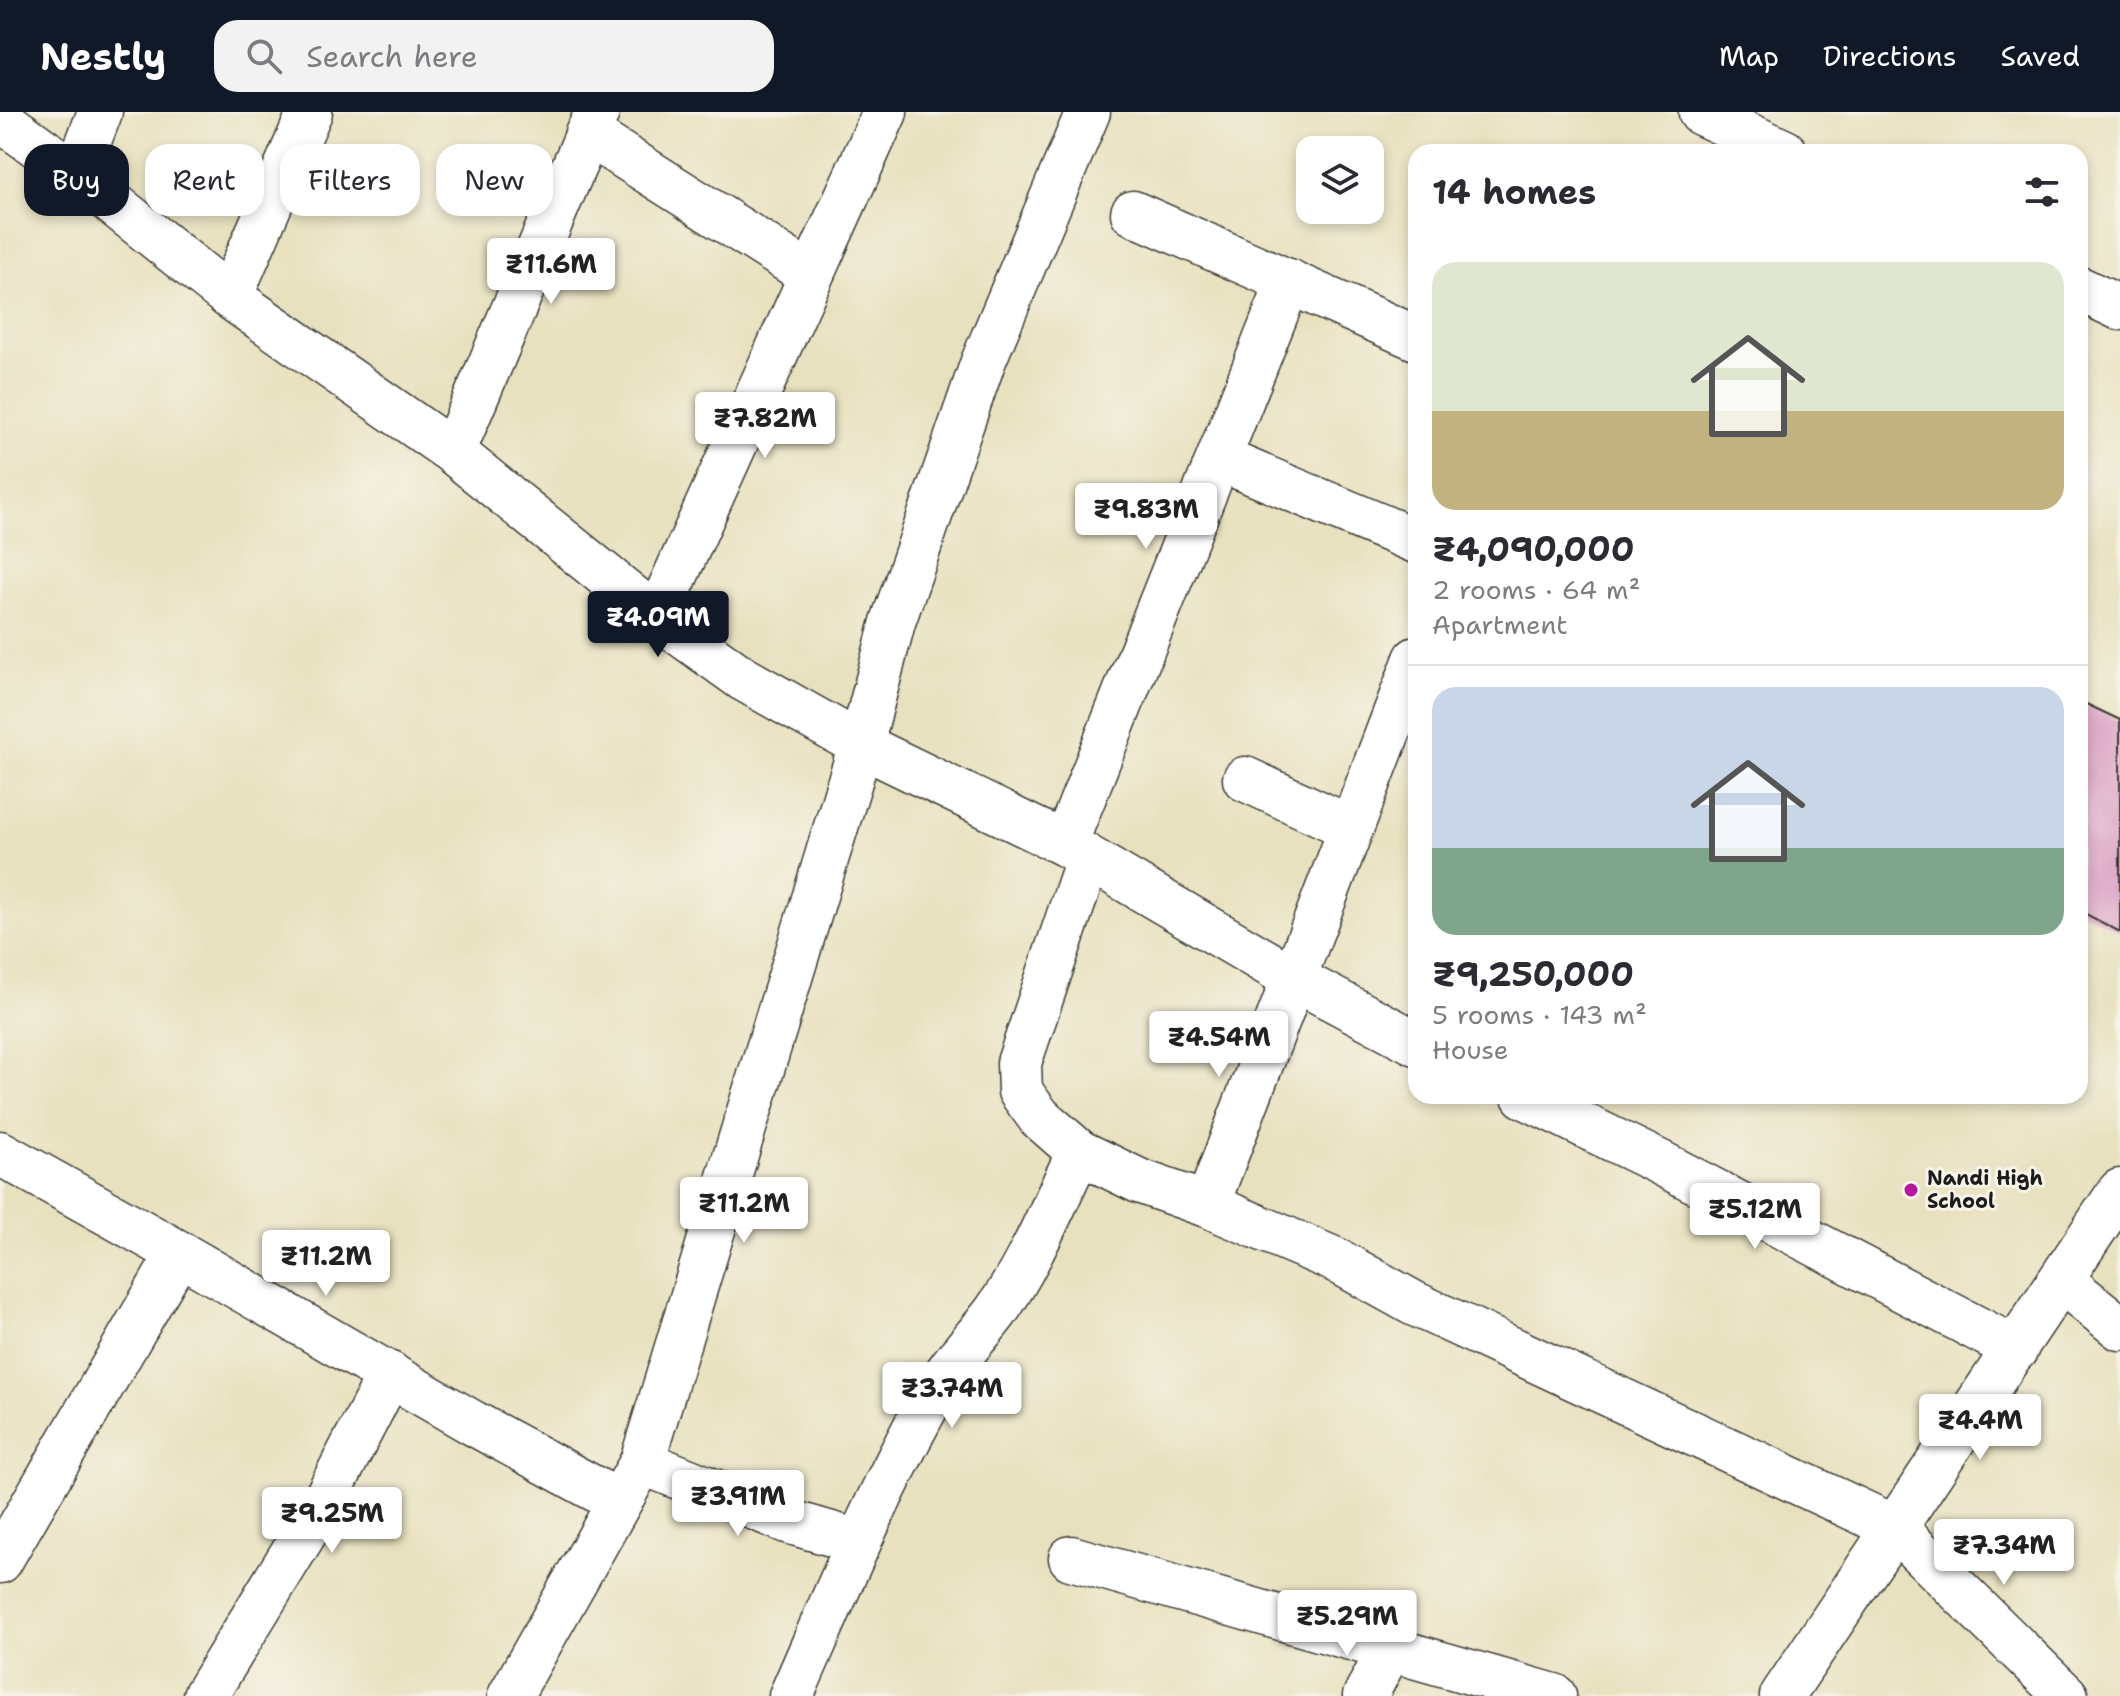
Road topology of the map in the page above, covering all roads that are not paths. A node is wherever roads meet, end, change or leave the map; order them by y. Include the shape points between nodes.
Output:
1 (100, 112) edge
2 (310, 112) edge
3 (885, 112) edge
4 (1088, 112) edge
5 (1701, 113) edge
6 (0, 119) edge
7 (592, 123) edge
8 (35, 144) edge
9 (88, 144) edge
10 (1768, 144) edge
11 (1133, 213) dead end
12 (129, 216) edge
13 (811, 275) junction
14 (1289, 281) junction
15 (2088, 293) edge
16 (230, 297) junction
17 (2120, 308) edge
18 (1408, 334) edge
19 (453, 452) junction
20 (1220, 459) junction
21 (1408, 538) edge
22 (657, 617) junction
23 (1408, 703) edge
24 (1402, 736) edge
25 (861, 745) junction
26 (1245, 779) dead end
27 (1351, 828) junction
28 (1077, 852) junction
29 (1293, 978) junction
30 (1408, 1039) edge
31 (1540, 1104) edge
32 (1079, 1152) junction
33 (0, 1153) edge
34 (2120, 1191) edge
35 (1207, 1205) junction
36 (179, 1253) junction
37 (2062, 1281) junction
38 (2120, 1328) edge
39 (2016, 1349) junction
40 (390, 1374) junction
41 (642, 1462) junction
42 (619, 1502) junction
43 (1894, 1527) junction
44 (859, 1542) junction
45 (1071, 1558) dead end
46 (0, 1561) edge
47 (1389, 1651) junction
48 (205, 1696) edge
49 (510, 1696) edge
50 (791, 1696) edge
51 (1365, 1696) edge
52 (1554, 1696) edge
53 (1782, 1696) edge
54 (2066, 1696) edge

1 - 9 street
2 - 16 street
3 - 13 street
4 - 25 street via 983,362 893,622
5 - 10 street
6 - 8 street
7 - 13 street
7 - 19 street
11 - 14 street
12 - 16 street
13 - 22 street
14 - 18 street
14 - 20 street
15 - 17 street
16 - 19 street
19 - 22 street
20 - 21 street
20 - 28 street
22 - 25 street via 742,678
23 - 24 street
24 - 27 street
25 - 28 street
25 - 41 street
26 - 27 street
27 - 29 street
28 - 29 street
28 - 32 street via 1019,1063 1020,1091 1039,1117
29 - 30 street
29 - 35 street
31 - 39 street
32 - 35 street
32 - 44 street via 1038,1239 995,1312 931,1398
33 - 36 street
34 - 37 street
35 - 43 street via 1336,1260 1413,1303
36 - 40 street
36 - 46 street
37 - 38 street
37 - 39 street
39 - 43 street
40 - 42 street
40 - 48 street via 326,1498
41 - 42 street
41 - 44 street via 787,1521
42 - 49 street
43 - 53 street
43 - 54 street
44 - 50 street
45 - 47 street
47 - 51 street
47 - 52 street

